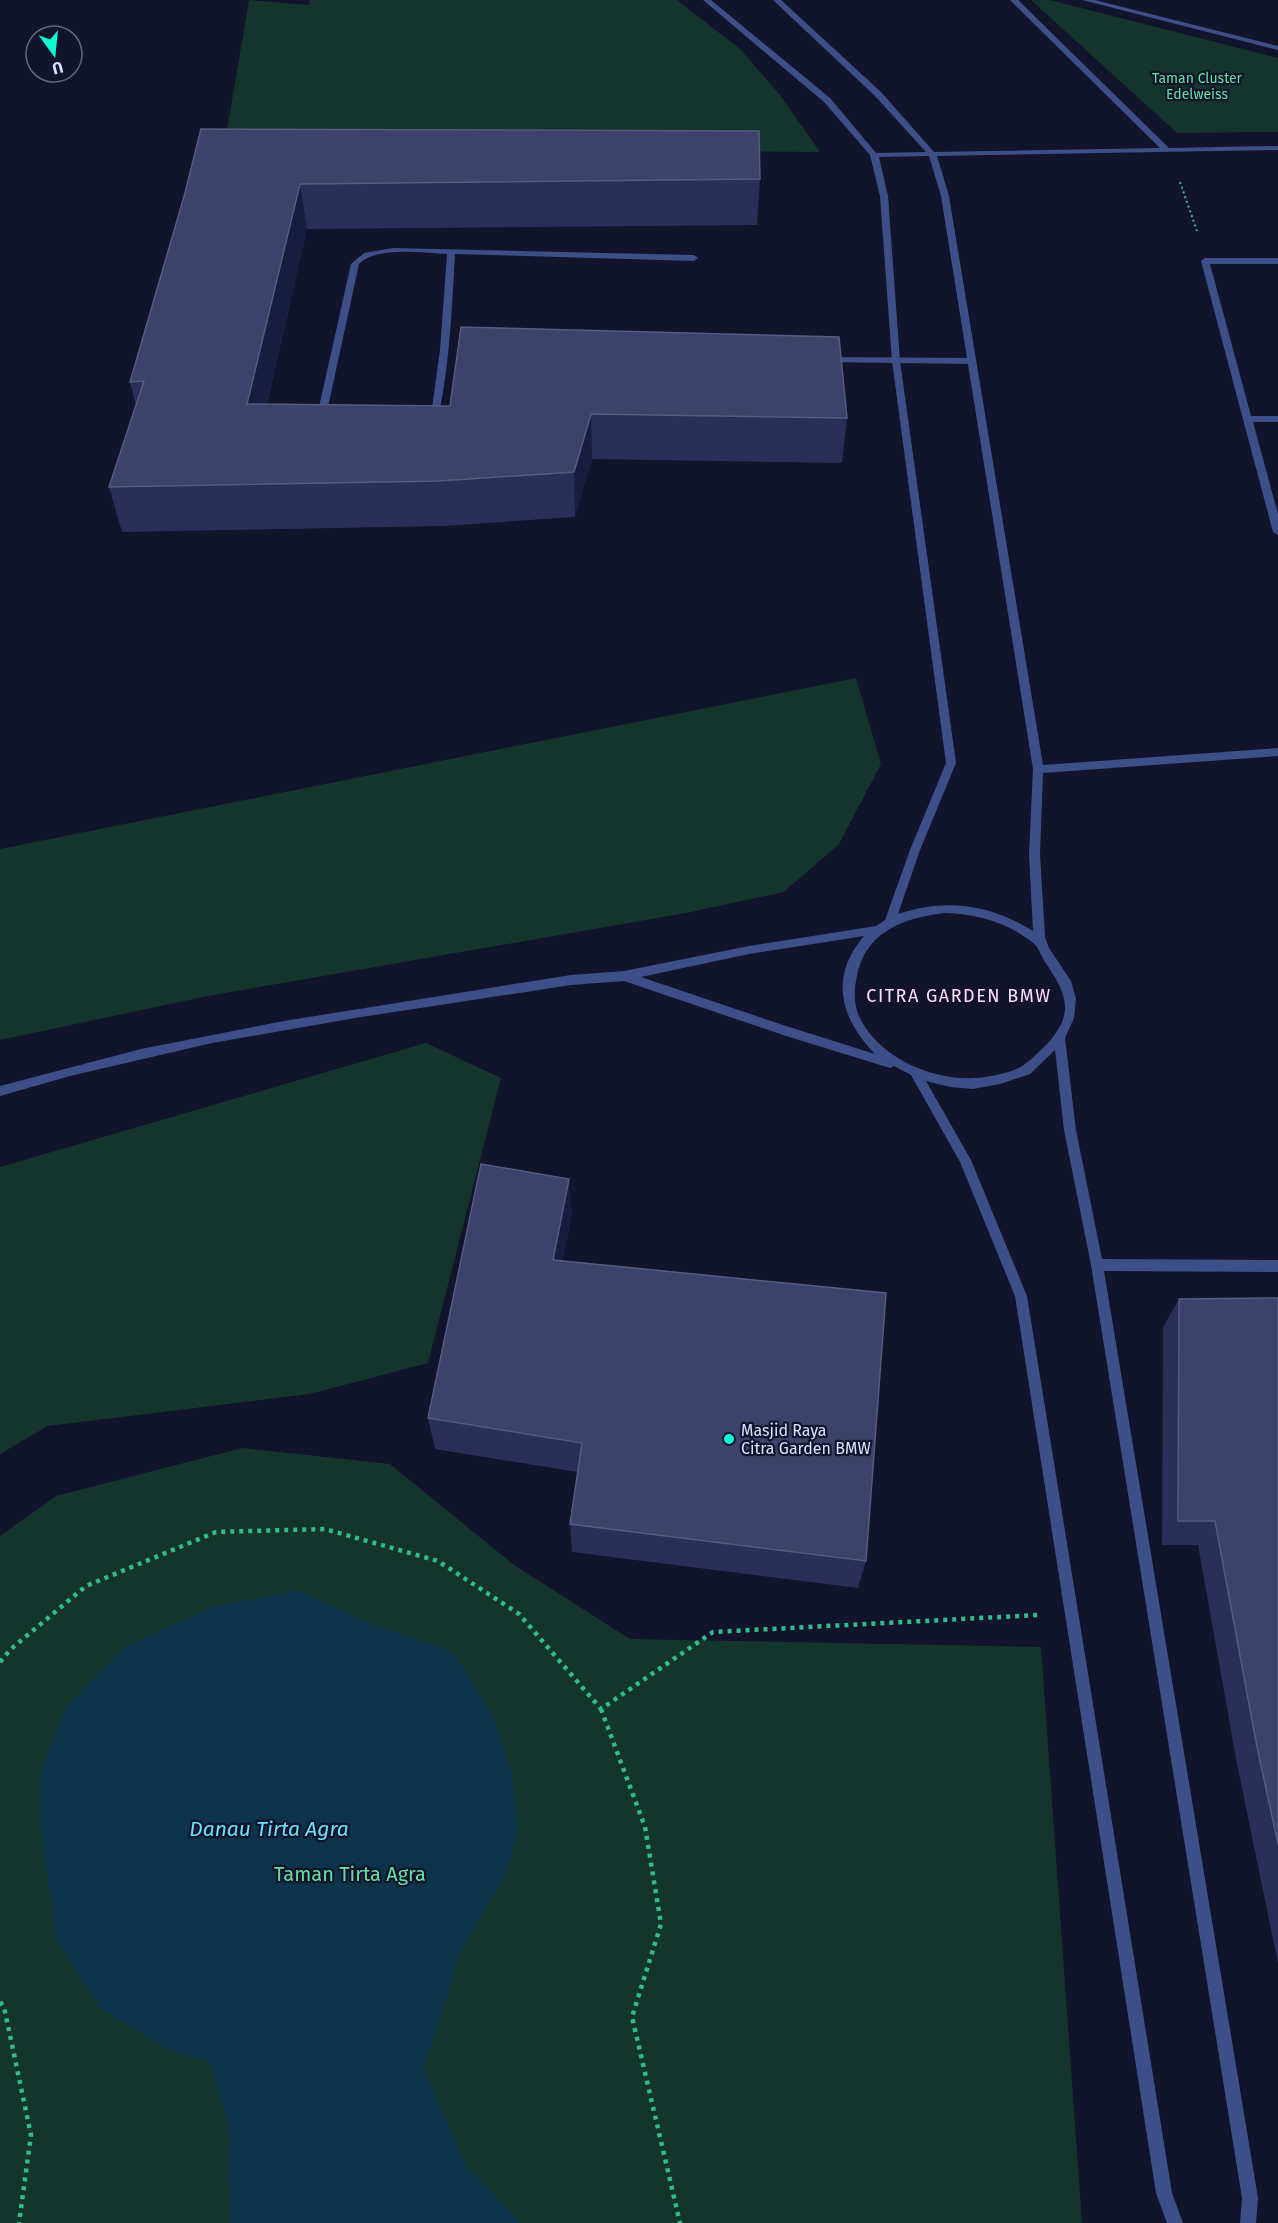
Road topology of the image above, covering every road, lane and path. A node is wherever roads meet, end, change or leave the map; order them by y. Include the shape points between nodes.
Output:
1 (707, 0) edge
2 (777, 0) edge
3 (1014, 0) edge
4 (1086, 0) edge
5 (1278, 48) edge
6 (1278, 148) edge
7 (1167, 150) junction
8 (874, 155) junction
9 (933, 155) junction
10 (451, 251) junction
11 (694, 258) dead end
12 (1278, 261) edge
13 (813, 360) edge
14 (896, 361) junction
15 (972, 361) junction
16 (415, 417) edge
17 (339, 418) edge
18 (1249, 419) junction
19 (1278, 419) edge
20 (1278, 532) edge
21 (1278, 752) edge
22 (1038, 769) junction
23 (890, 921) junction
24 (877, 930) junction
25 (1041, 942) junction
26 (624, 976) junction
27 (1060, 1040) junction
28 (897, 1065) junction
29 (917, 1075) junction
30 (0, 1091) edge
31 (1097, 1265) junction
32 (1278, 1266) edge
33 (1071, 1613) junction
34 (0, 1662) edge
35 (601, 1709) junction
36 (0, 2002) edge
37 (19, 2223) edge
38 (680, 2223) edge
39 (1175, 2223) edge
40 (1248, 2223) edge

1 - 8 street via 826,99
2 - 9 street via 878,94
3 - 7 street
4 - 5 street
6 - 7 street
7 - 9 street
8 - 9 street
8 - 14 street via 884,196
9 - 15 street via 945,196
10 - 11 street
10 - 16 street via 449,357 436,408 426,416
10 - 17 street via 393,250 358,258 323,407 329,416
12 - 18 street via 1205,261
13 - 14 street
14 - 15 street
14 - 23 street via 951,763
15 - 22 street
18 - 19 street
18 - 20 street
21 - 22 street
22 - 25 street via 1033,851
23 - 24 street
23 - 25 street via 929,908 974,909 1015,924
24 - 26 street via 749,950
24 - 28 street via 856,954 847,982 851,1012 869,1041
25 - 27 street via 1065,978 1070,1010
26 - 28 street
26 - 30 street via 571,980 184,1042 92,1063
27 - 29 street via 1025,1071 974,1084
27 - 31 street via 1071,1130
28 - 29 street
29 - 33 street via 965,1160 1021,1296
31 - 32 street
31 - 40 street via 1250,2198
33 - 35 path via 713,1632
33 - 39 street via 1164,2193
34 - 35 path via 86,1586 216,1532 325,1529 438,1561 519,1614
35 - 38 path via 645,1827 661,1924 632,2017
36 - 37 path via 31,2135

